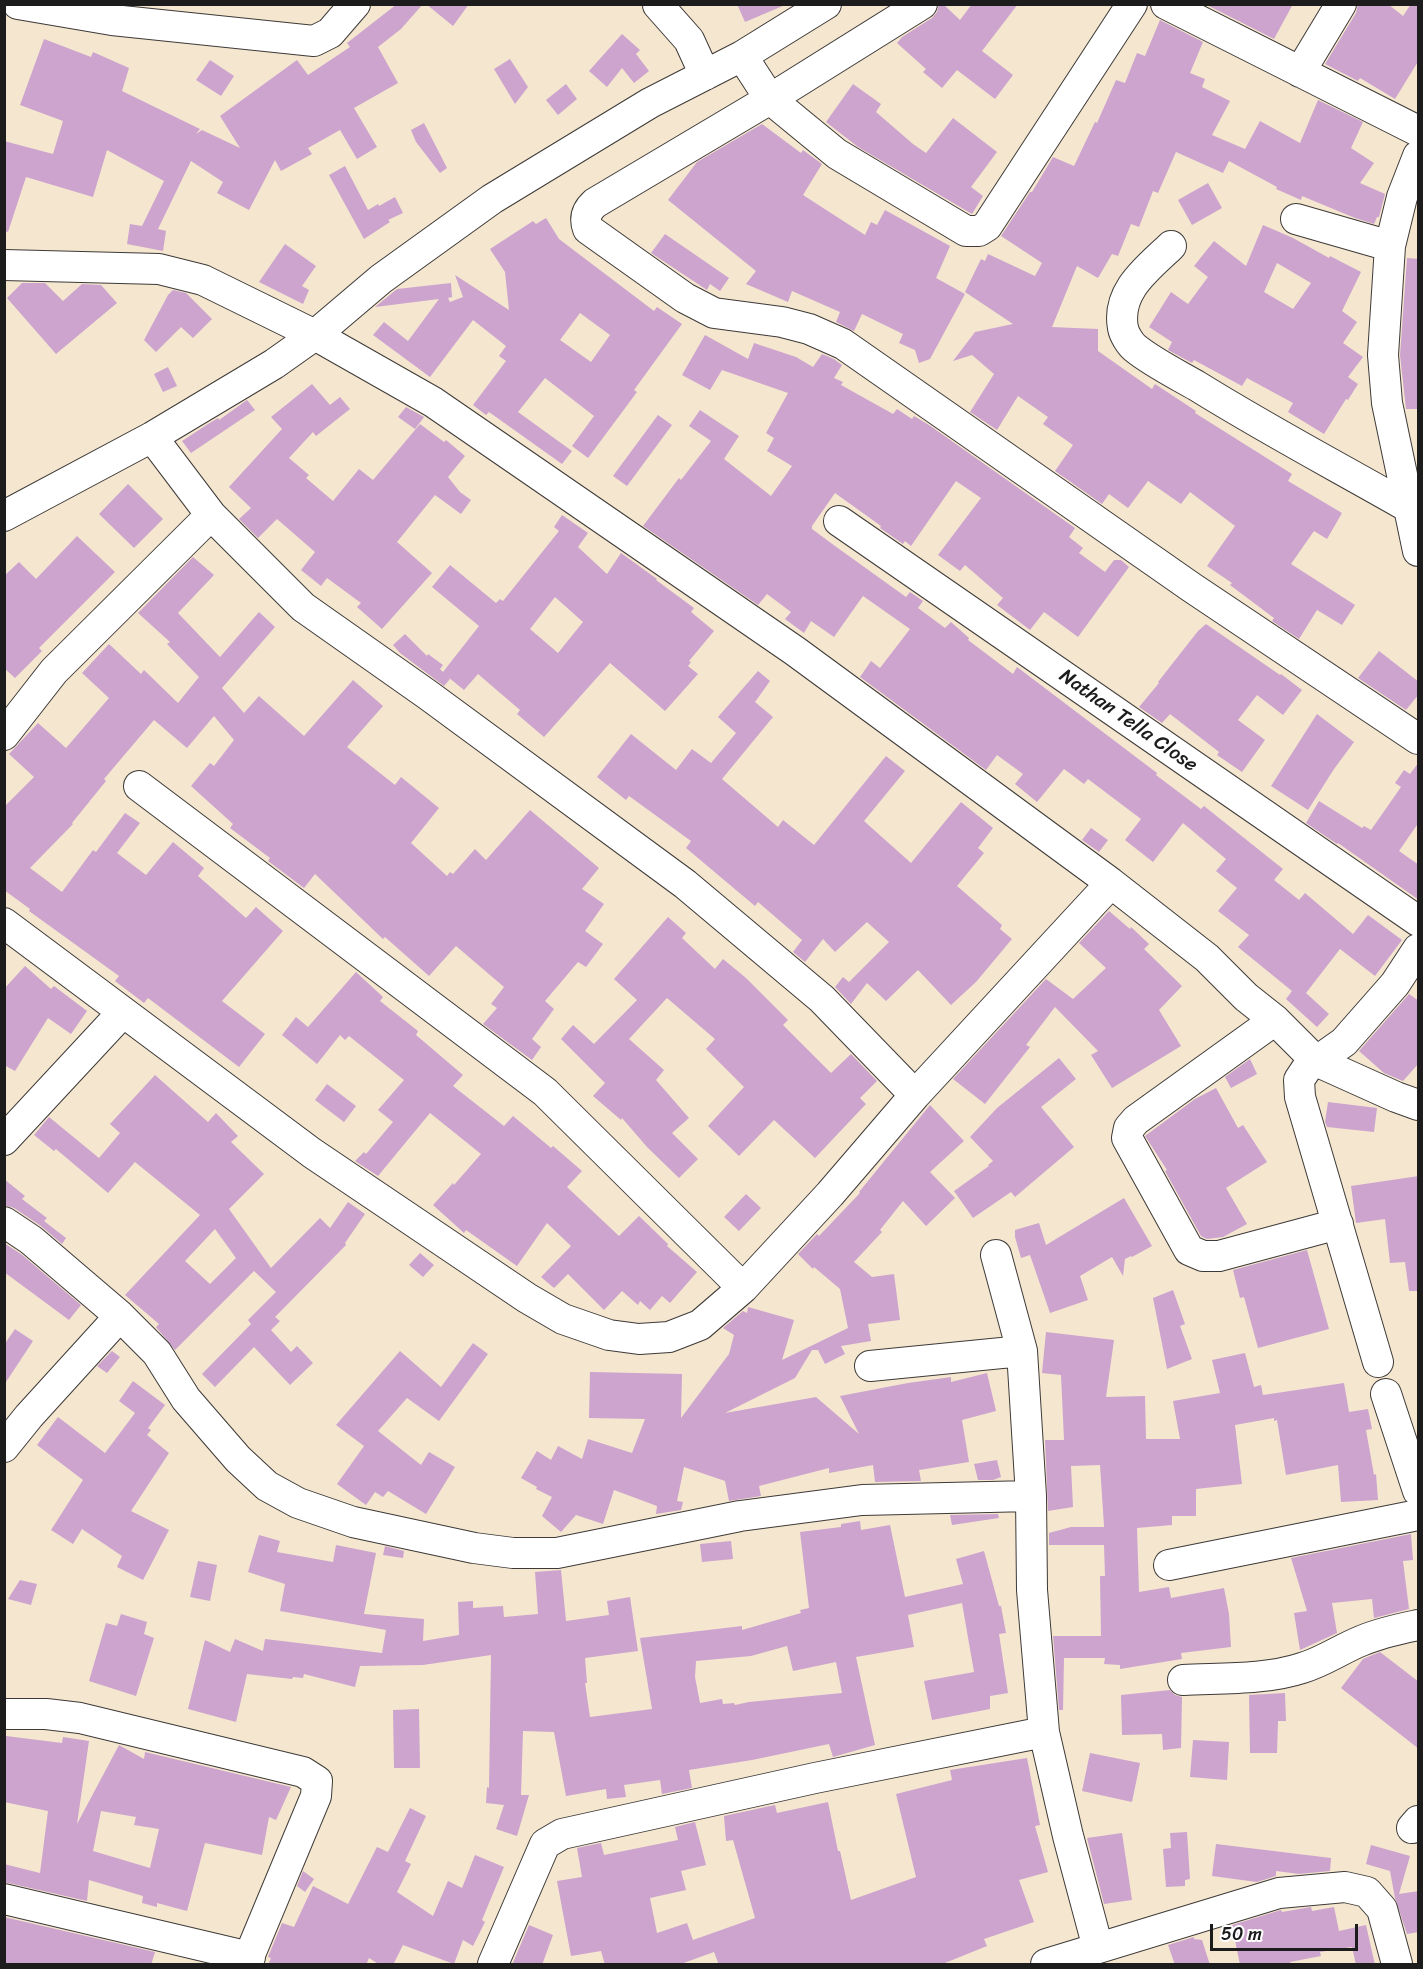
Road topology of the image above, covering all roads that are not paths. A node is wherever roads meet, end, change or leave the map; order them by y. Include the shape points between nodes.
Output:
1 (18, 4) edge
2 (355, 4) edge
3 (658, 4) edge
4 (826, 4) edge
5 (922, 4) edge
6 (1132, 4) edge
7 (1166, 4) edge
8 (1341, 4) edge
9 (742, 56) junction
10 (1300, 72) junction
11 (705, 75) junction
12 (770, 99) junction
13 (1419, 131) edge
14 (1419, 156) edge
15 (1296, 219) dead end
16 (1171, 246) dead end
17 (1390, 246) junction
18 (4, 265) edge
19 (315, 335) junction
20 (152, 437) junction
21 (1408, 507) junction
22 (211, 515) junction
23 (4, 516) edge
24 (838, 521) dead end
25 (1419, 551) edge
26 (4, 735) edge
27 (1419, 740) edge
28 (139, 786) dead end
29 (1111, 883) junction
30 (1419, 921) edge
31 (4, 923) edge
32 (1419, 949) edge
33 (123, 1012) junction
34 (1275, 1020) junction
35 (1317, 1061) junction
36 (915, 1095) junction
37 (1419, 1105) edge
38 (4, 1140) edge
39 (4, 1222) edge
40 (1338, 1224) junction
41 (996, 1255) dead end
42 (742, 1288) junction
43 (120, 1316) junction
44 (1022, 1351) junction
45 (1378, 1362) dead end
46 (870, 1366) dead end
47 (1386, 1394) dead end
48 (4, 1446) edge
49 (1419, 1491) edge
50 (1031, 1496) junction
51 (1419, 1515) edge
52 (1169, 1565) dead end
53 (1419, 1625) edge
54 (1183, 1680) dead end
55 (4, 1714) edge
56 (1044, 1732) junction
57 (4, 1899) edge
58 (1098, 1948) junction
59 (248, 1961) edge
60 (493, 1965) edge
61 (1046, 1965) edge
62 (1397, 1965) edge

1 - 2 street via 112,20 314,41 330,33
3 - 11 street via 689,40
4 - 9 street
5 - 12 street
6 - 12 street via 987,226 979,231 966,231 837,153
7 - 10 street
8 - 10 street
9 - 11 street
9 - 12 street
10 - 13 street
11 - 19 street via 492,199 381,279
12 - 27 street via 595,203 585,220 588,229 685,298 714,313 782,322 843,344 1191,587
14 - 17 street via 1402,197
15 - 17 street
16 - 21 street via 1140,275 1124,301 1123,331 1133,347
17 - 21 street via 1383,355 1387,403
18 - 19 street via 159,268 203,280
19 - 20 street
19 - 29 street via 433,402 795,651
20 - 22 street
20 - 23 street
21 - 25 street
22 - 26 street via 54,671
22 - 36 street via 303,607 685,885 822,999
24 - 30 street, Nathan Tella Close
28 - 42 street via 545,1092
29 - 34 street via 1207,958
29 - 36 street
31 - 33 street
32 - 35 street via 1395,984 1344,1042
33 - 38 street
33 - 42 street via 312,1154 563,1319 609,1335 669,1337 700,1325
34 - 35 street
34 - 40 street via 1136,1120 1127,1138 1189,1250 1203,1256 1219,1256
35 - 37 street
35 - 40 street via 1299,1080 1300,1097
36 - 42 street
39 - 43 street via 31,1240
40 - 45 street
41 - 44 street
43 - 48 street
43 - 50 street via 157,1353 186,1399 267,1486 298,1503 353,1522 474,1548 557,1553 740,1516 862,1500
44 - 46 street
44 - 50 street
47 - 49 street
50 - 56 street via 1032,1590
51 - 52 street
53 - 54 street via 1384,1632 1300,1669
55 - 59 street via 46,1713 80,1718 303,1772 317,1781 316,1796
56 - 58 street
56 - 60 street via 562,1834 545,1844
57 - 59 street
58 - 61 street
58 - 62 street via 1279,1893 1345,1887 1367,1892 1382,1909

